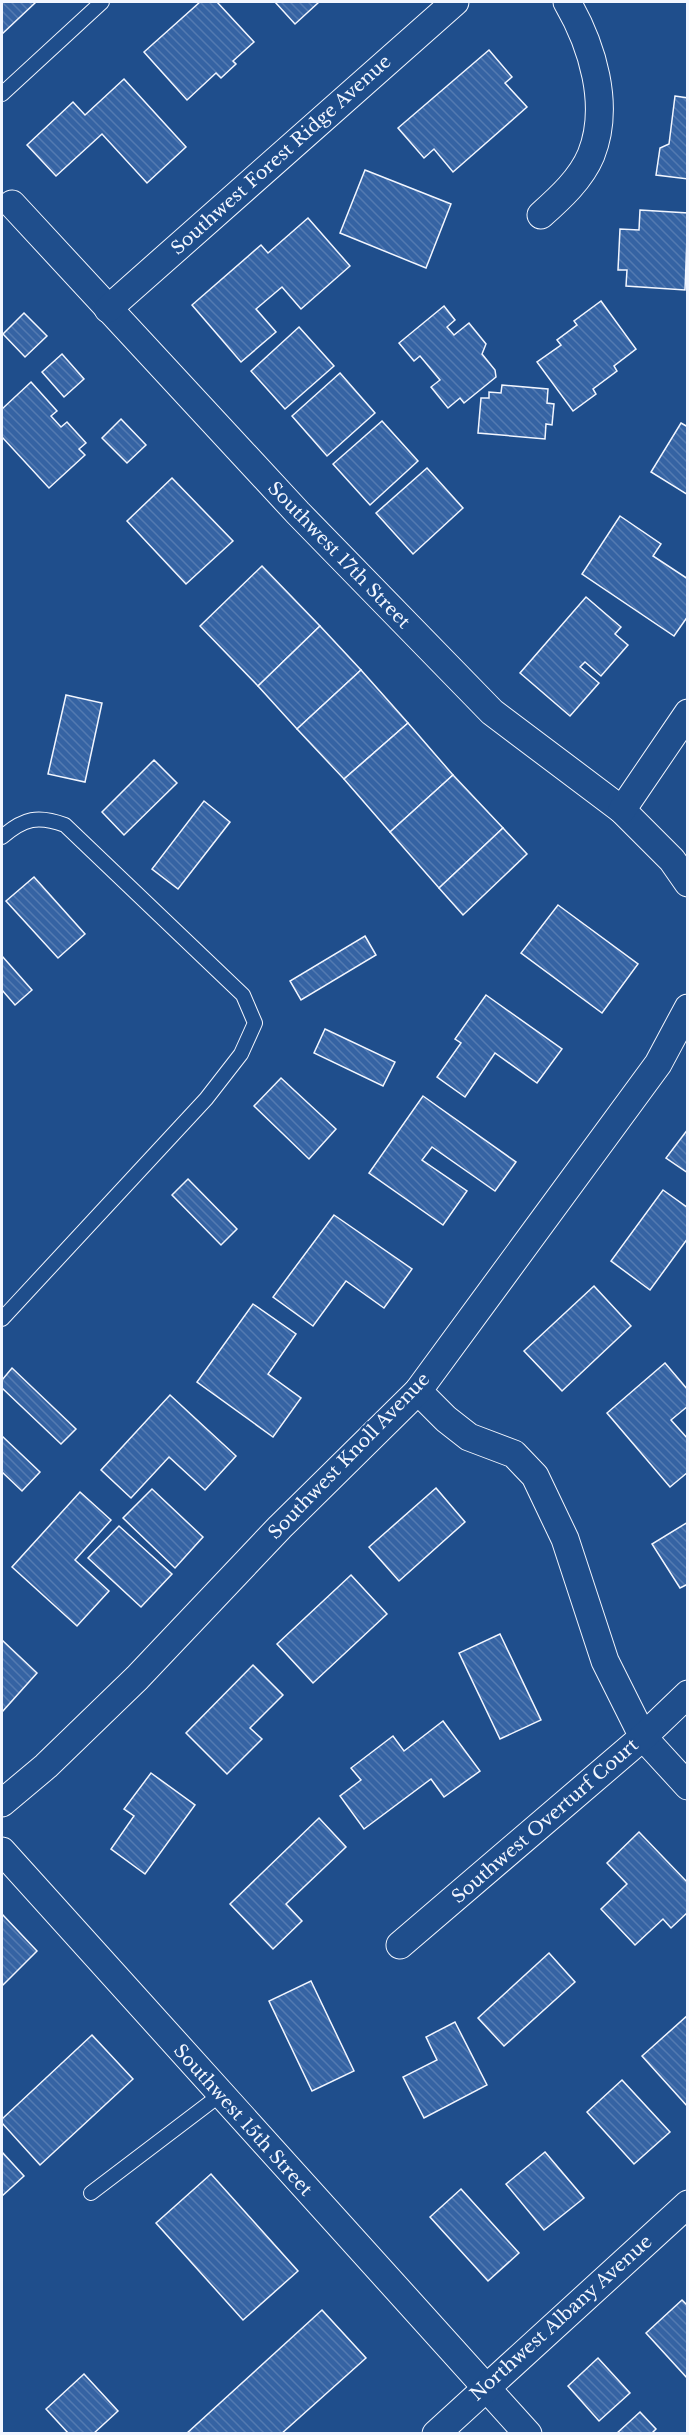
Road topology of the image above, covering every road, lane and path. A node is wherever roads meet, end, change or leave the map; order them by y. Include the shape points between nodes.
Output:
1 (102, 2) edge
2 (454, 2) edge
3 (567, 2) edge
4 (2, 94) edge
5 (7, 198) edge
6 (541, 215) dead end
7 (108, 309) junction
8 (687, 713) edge
9 (622, 810) junction
10 (2, 837) edge
11 (687, 883) edge
12 (687, 1008) edge
13 (2, 1318) edge
14 (418, 1391) junction
15 (687, 1694) edge
16 (643, 1737) junction
17 (687, 1786) edge
18 (2, 1803) edge
19 (2, 1851) edge
20 (400, 1945) dead end
21 (220, 2095) junction
22 (91, 2193) dead end
23 (687, 2204) edge
24 (486, 2387) junction
25 (436, 2433) edge
26 (528, 2433) edge

1 - 4 lane
2 - 7 street, Southwest Forest Ridge Avenue
3 - 6 street via 593,64 598,120 594,147 586,164 570,187
5 - 7 street, Southwest 17th Street
7 - 9 street, Southwest 17th Street via 298,513 492,712
8 - 9 street
9 - 11 street, Southwest 17th Street via 672,860
10 - 13 lane via 15,825 43,817 65,825 243,995 255,1023 241,1053 206,1099
12 - 14 street, Southwest Knoll Avenue via 658,1064
14 - 16 street via 469,1437 514,1454 535,1476 565,1539 605,1661
14 - 18 street, Southwest Knoll Avenue via 280,1527 137,1678
15 - 16 street, Southwest Overturf Court
16 - 17 street
16 - 20 street, Southwest Overturf Court
19 - 21 street, Southwest 15th Street
21 - 22 lane
21 - 24 street, Southwest 15th Street
23 - 24 street, Northwest Albany Avenue
24 - 25 street, Northwest Albany Avenue
24 - 26 street, Southwest 15th Street

